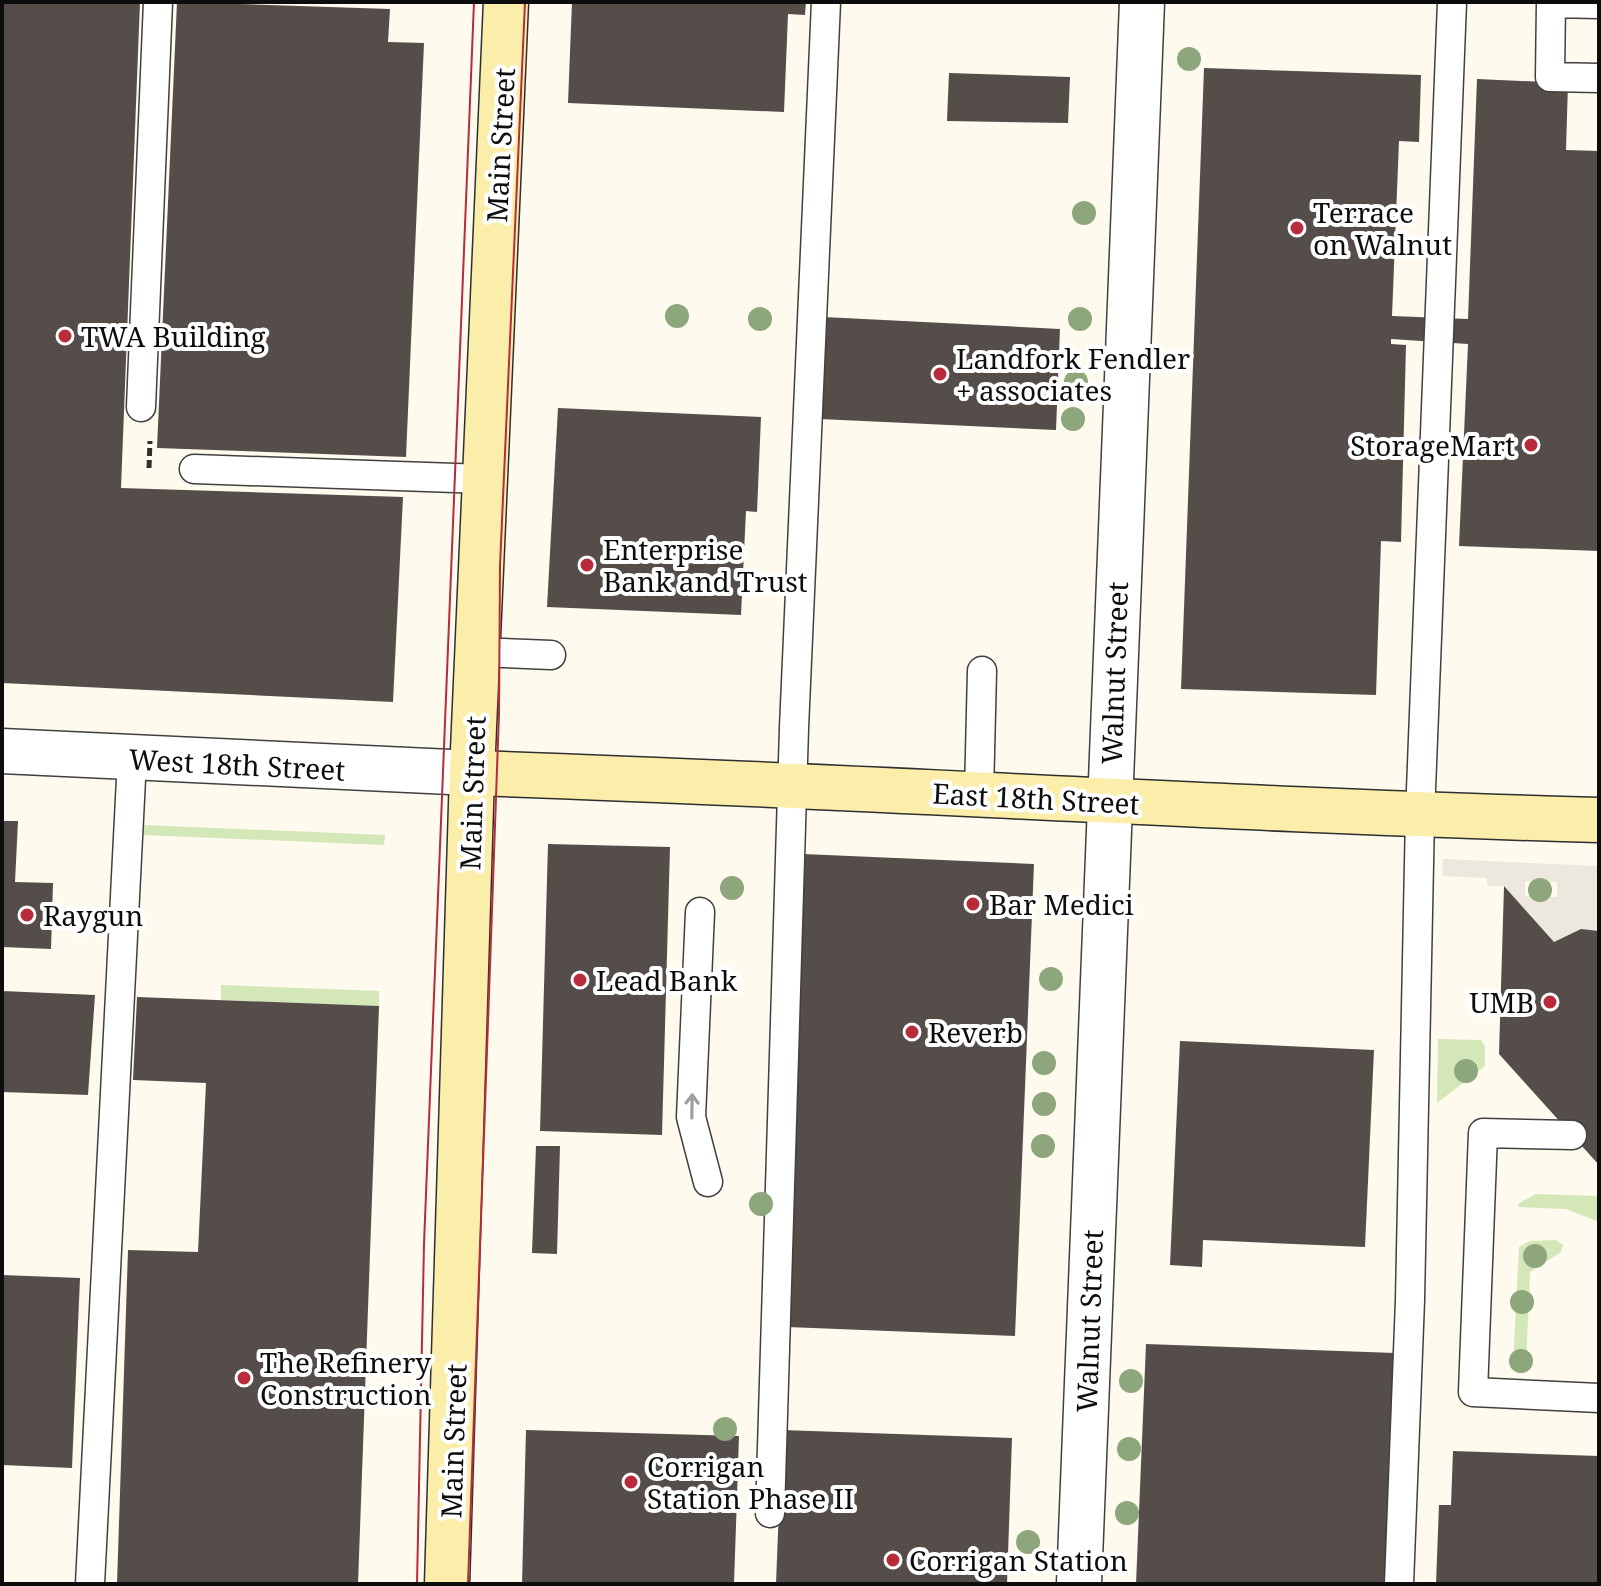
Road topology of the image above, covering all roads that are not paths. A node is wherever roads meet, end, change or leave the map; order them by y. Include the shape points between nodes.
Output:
1 (158, 2) edge
2 (506, 2) edge
3 (826, 2) edge
4 (1142, 2) edge
5 (1452, 2) edge
6 (1599, 4) edge
7 (1599, 78) edge
8 (141, 407) dead end
9 (194, 469) dead end
10 (484, 479) junction
11 (477, 652) junction
12 (551, 655) dead end
13 (982, 671) dead end
14 (2, 751) edge
15 (132, 759) junction
16 (472, 773) junction
17 (794, 787) junction
18 (979, 793) junction
19 (1109, 801) junction
20 (1420, 815) junction
21 (1599, 820) edge
22 (700, 912) dead end
23 (1572, 1135) dead end
24 (708, 1182) dead end
25 (1599, 1398) edge
26 (770, 1513) dead end
27 (90, 1584) edge
28 (447, 1584) edge
29 (1079, 1584) edge
30 (1399, 1584) edge

1 - 8 lane
2 - 10 main road, Main Street
3 - 17 lane
4 - 19 street, Walnut Street
5 - 20 lane
6 - 7 lane via 1551,3 1550,77
9 - 10 lane
10 - 11 main road, Main Street
11 - 12 lane
11 - 16 main road, Main Street
13 - 18 lane
14 - 15 street, West 18th Street
15 - 16 street, West 18th Street
15 - 27 lane
16 - 17 main road, East 18th Street
16 - 28 main road, Main Street
17 - 18 main road, East 18th Street
17 - 26 lane
18 - 19 main road, East 18th Street
19 - 20 main road, East 18th Street
19 - 29 street, Walnut Street
20 - 21 main road, East 18th Street
20 - 30 lane
24 -> 22 lane via 691,1117
23 - 25 lane via 1483,1133 1473,1392

